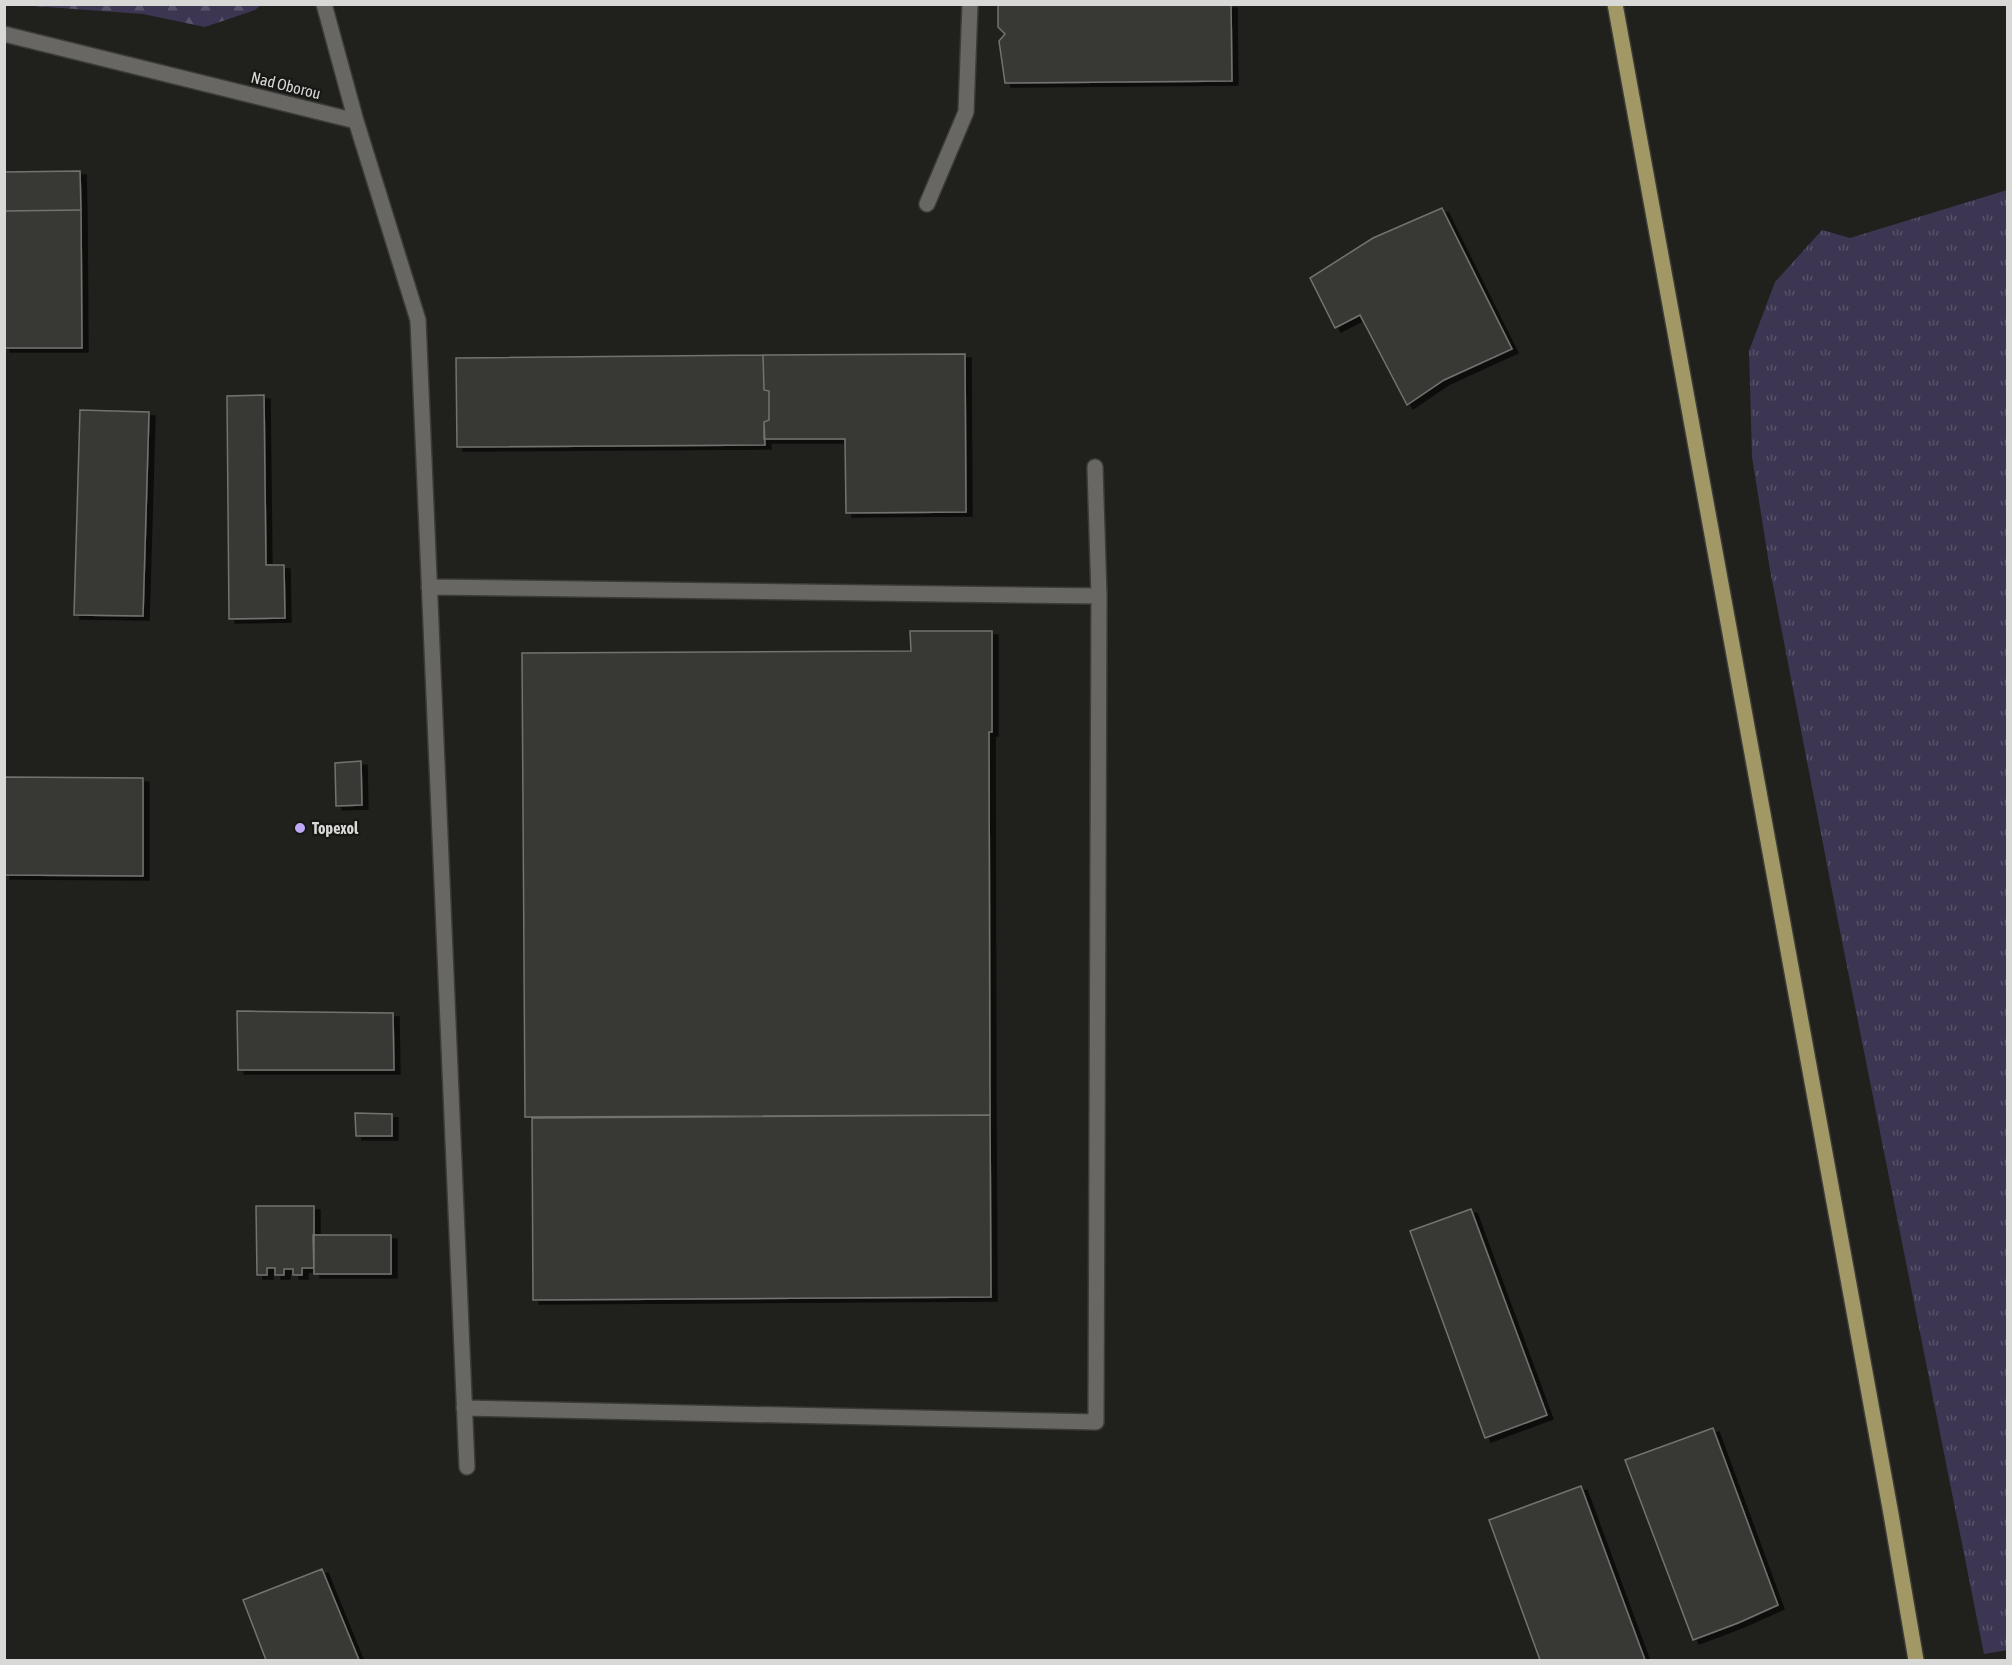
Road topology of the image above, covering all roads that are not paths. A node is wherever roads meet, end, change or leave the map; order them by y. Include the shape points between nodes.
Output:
1 (324, 4) edge
2 (970, 4) edge
3 (1615, 4) edge
4 (4, 34) edge
5 (356, 122) junction
6 (927, 204) dead end
7 (1095, 467) dead end
8 (429, 587) junction
9 (1099, 596) junction
10 (464, 1407) junction
11 (467, 1467) dead end
12 (1916, 1660) edge

1 - 5 street
2 - 6 street via 966,112
3 - 12 main road
4 - 5 street, Nad Oborou
5 - 8 street via 418,320
7 - 9 street
8 - 9 street
8 - 10 street
9 - 10 street via 1096,1422
10 - 11 street

